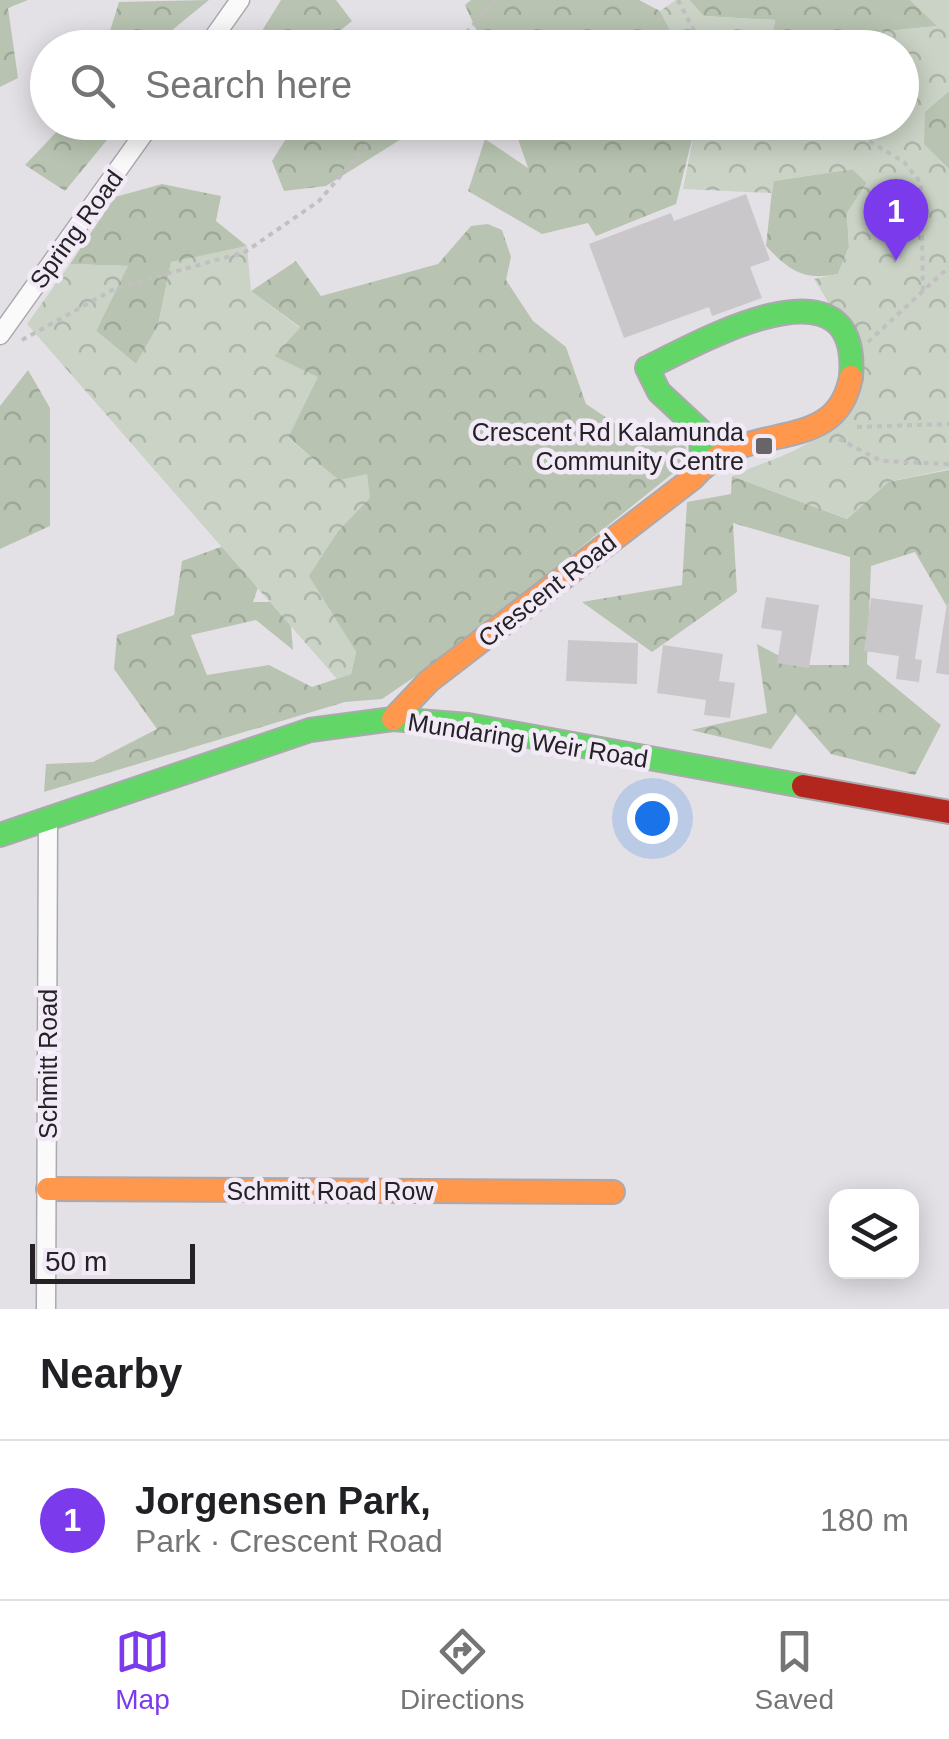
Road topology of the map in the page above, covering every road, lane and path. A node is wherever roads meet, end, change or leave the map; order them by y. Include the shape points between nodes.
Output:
1 (240, 0) edge
2 (495, 0) edge
3 (678, 0) edge
4 (219, 30) edge
5 (469, 30) edge
6 (694, 30) edge
7 (140, 140) edge
8 (372, 140) edge
9 (866, 140) edge
10 (949, 267) edge
11 (922, 293) junction
12 (8, 339) edge
13 (850, 348) junction
14 (949, 424) edge
15 (856, 426) dead end
16 (818, 427) junction
17 (702, 464) junction
18 (949, 464) edge
19 (393, 719) junction
20 (949, 812) edge
21 (48, 819) junction
22 (0, 835) edge
23 (48, 1189) junction
24 (612, 1192) dead end
25 (46, 1309) edge

1 - 4 street
2 - 5 path
3 - 6 path
7 - 12 street, Spring Road
8 - 12 path via 319,200 245,252 116,288
9 - 11 path via 904,162 921,183
10 - 11 path
11 - 13 path via 876,339
13 - 16 street via 846,402
13 - 17 street via 822,310 804,309 713,336 646,368 659,392 702,432
14 - 15 path
16 - 17 street, Crescent Road via 755,437
16 - 18 path via 882,461
17 - 19 street, Crescent Road via 693,478 429,681
19 - 20 street, Mundaring Weir Road via 468,725
19 - 21 street, Mundaring Weir Road via 310,730
21 - 22 street, Mundaring Weir Road
21 - 23 street, Schmitt Road
23 - 24 street, Schmitt Road Row
23 - 25 street, Schmitt Road

